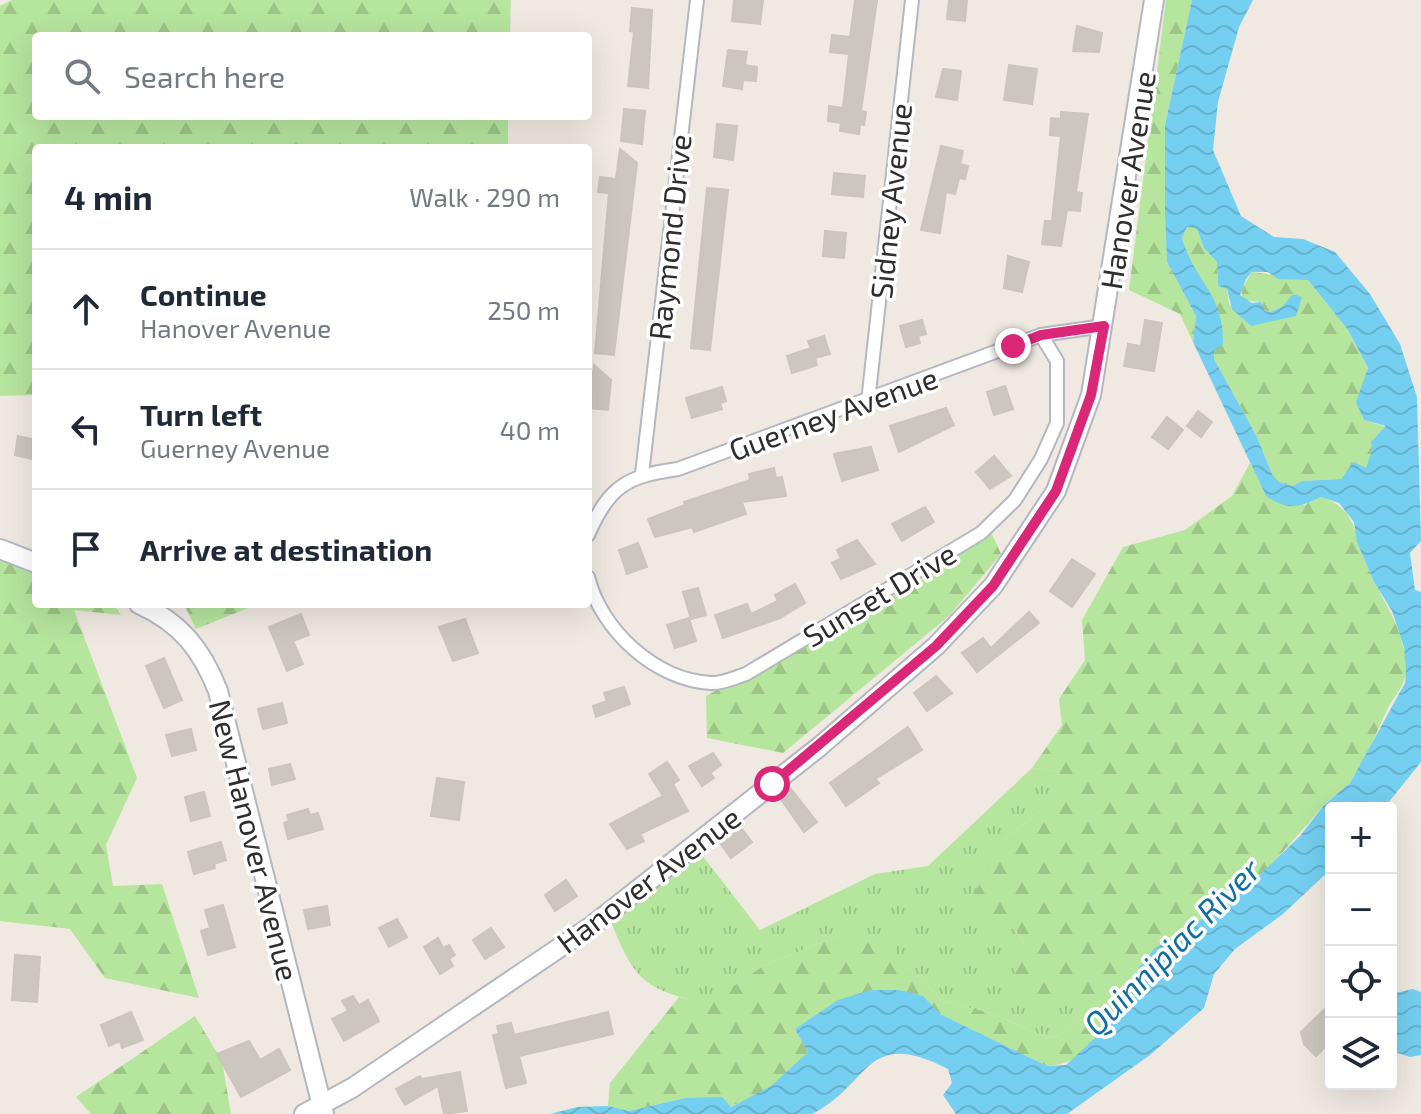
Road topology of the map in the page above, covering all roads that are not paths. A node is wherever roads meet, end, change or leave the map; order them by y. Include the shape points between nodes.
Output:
1 (697, 0) edge
2 (912, 0) edge
3 (1154, 0) edge
4 (1104, 326) junction
5 (1041, 335) junction
6 (868, 402) junction
7 (642, 474) junction
8 (592, 525) edge
9 (0, 549) edge
10 (32, 561) edge
11 (592, 591) edge
12 (146, 608) edge
13 (323, 1110) edge
14 (304, 1114) edge

1 - 7 street, Raymond Drive
2 - 6 street, Sidney Avenue
3 - 4 main road, Hanover Avenue
4 - 5 street, Guerney Avenue
4 - 13 main road, Hanover Avenue via 1091,395 1056,491 993,586 936,646 819,747 593,925
5 - 6 street, Guerney Avenue
5 - 11 street, Sunset Drive via 1057,361 1057,423 1015,500 981,533 746,674 714,684 677,677 630,648
6 - 7 street, Guerney Avenue via 678,469
7 - 8 street, Guerney Avenue via 615,489
9 - 10 main road
12 - 13 main road, New Hanover Avenue via 176,624 196,645 218,691
13 - 14 main road, Hanover Avenue

